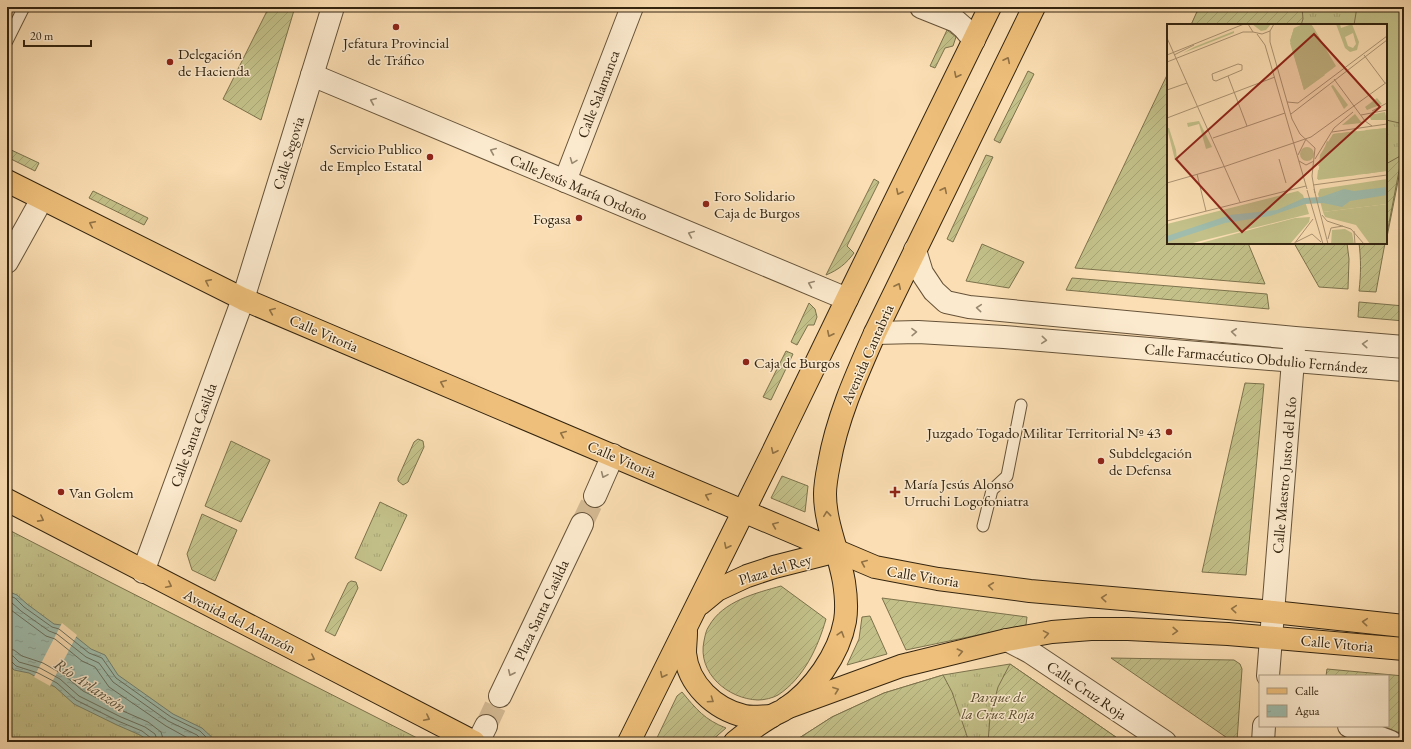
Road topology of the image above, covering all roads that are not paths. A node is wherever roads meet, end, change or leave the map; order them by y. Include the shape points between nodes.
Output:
1 (24, 7) edge
2 (333, 7) edge
3 (632, 7) edge
4 (921, 7) edge
5 (990, 7) edge
6 (1034, 7) edge
7 (974, 40) junction
8 (7, 42) edge
9 (312, 75) junction
10 (7, 181) edge
11 (565, 181) junction
12 (42, 199) junction
13 (915, 250) junction
14 (7, 262) edge
15 (243, 299) junction
16 (847, 299) junction
17 (1008, 311) junction
18 (1112, 320) junction
19 (875, 334) junction
20 (1004, 337) junction
21 (1295, 338) junction
22 (1109, 346) junction
23 (1404, 346) edge
24 (1293, 361) junction
25 (1404, 370) edge
26 (1021, 405) dead end
27 (613, 455) junction
28 (595, 496) tunnel mouth
29 (7, 500) edge
30 (744, 511) junction
31 (582, 524) tunnel mouth
32 (983, 526) dead end
33 (837, 551) junction
34 (143, 572) junction
35 (696, 607) junction
36 (1273, 612) junction
37 (1404, 626) edge
38 (687, 627) junction
39 (1271, 638) junction
40 (1007, 640) junction
41 (1404, 649) edge
42 (1268, 675) edge
43 (500, 696) tunnel mouth
44 (779, 712) junction
45 (1264, 727) edge
46 (1333, 727) edge
47 (1352, 727) edge
48 (479, 737) edge
49 (629, 742) edge
50 (735, 742) edge
51 (1165, 742) edge
52 (1262, 742) edge
53 (1355, 742) edge
54 (1391, 742) edge

1 - 8 lane
2 - 9 street, Calle Segovia
3 -> 11 street, Calle Salamanca
4 - 7 street via 956,21
5 - 7 main road
13 -> 6 main road, Avenida Cantabria
7 -> 16 main road
11 -> 9 street, Calle Jesús María Ordoño
9 - 15 street, Calle Segovia
10 - 12 main road, Calle Vitoria
16 -> 11 street, Calle Jesús María Ordoño
12 - 14 street
15 -> 12 main road, Calle Vitoria
17 -> 13 street, Calle Farmacéutico Obdulio Fernández via 946,302 934,291 922,273
19 -> 13 main road, Avenida Cantabria
27 -> 15 main road, Calle Vitoria
15 - 34 street, Calle Santa Casilda
16 -> 30 main road
17 - 18 street, Calle Farmacéutico Obdulio Fernández
17 - 20 street
21 -> 18 street, Calle Farmacéutico Obdulio Fernández
18 - 22 street
19 -> 20 street, Calle Farmacéutico Obdulio Fernández via 918,332
33 -> 19 main road, Avenida Cantabria via 828,522 826,481 841,416
20 -> 22 street, Calle Farmacéutico Obdulio Fernández
23 -> 21 street, Calle Farmacéutico Obdulio Fernández
21 - 24 street, Calle Maestro Justo del Río
22 - 24 street, Calle Farmacéutico Obdulio Fernández
24 - 25 street, Calle Farmacéutico Obdulio Fernández
24 - 36 street, Calle Maestro Justo del Río
26 - 32 lane via 1007,476 992,490
27 -> 28 street
30 -> 27 main road, Calle Vitoria
29 -> 34 main road, Avenida del Arlanzón
33 -> 30 main road, Calle Vitoria
30 -> 35 main road, Plaza del Rey
31 -> 43 street, Plaza Santa Casilda
33 - 35 main road, Plaza del Rey via 747,576 717,590
36 -> 33 main road, Calle Vitoria via 1030,591 938,579 875,567
44 -> 33 main road, Avenida Cantabria via 811,687 838,646 846,609 844,582
34 -> 48 main road, Avenida del Arlanzón
35 - 38 main road, Plaza del Rey
37 -> 36 main road, Calle Vitoria
36 - 39 street
38 -> 44 main road, Plaza del Rey via 685,654 691,675 705,696 726,710 746,717
38 -> 49 main road, Plaza del Rey
40 -> 39 main road, Calle Vitoria via 1052,632 1091,629 1220,633
39 - 41 main road, Calle Vitoria
39 - 42 street
44 -> 40 main road, Calle Vitoria via 901,666
40 - 51 street, Calle Cruz Roja via 1056,668
44 - 50 main road
45 - 52 street
46 - 53 street
47 - 54 street

